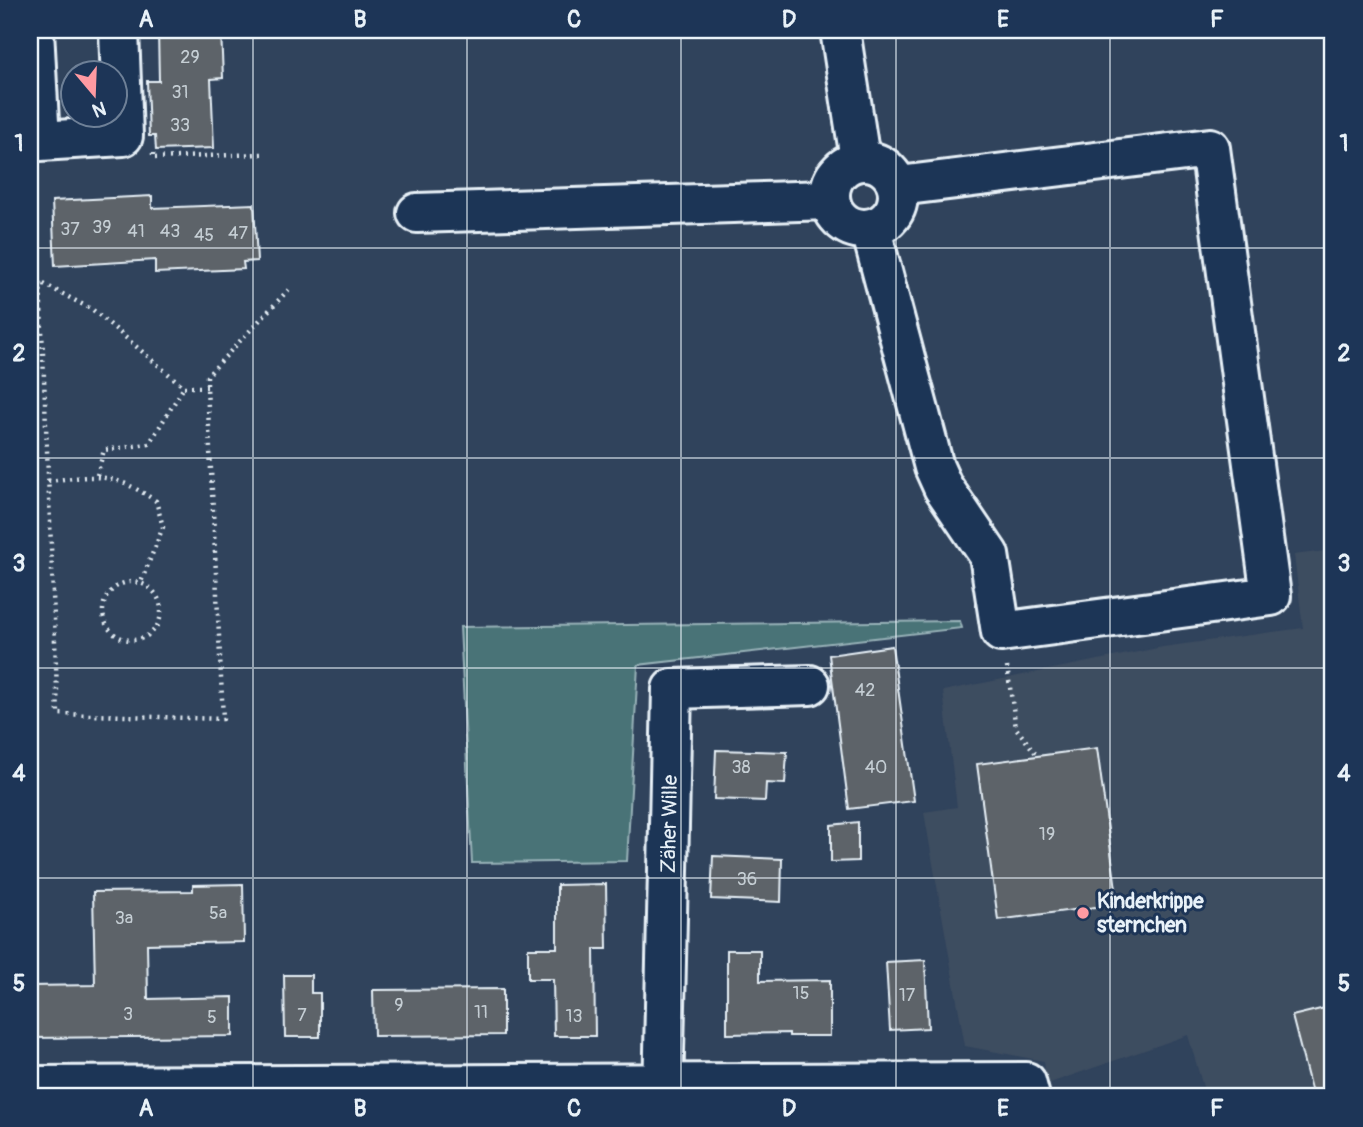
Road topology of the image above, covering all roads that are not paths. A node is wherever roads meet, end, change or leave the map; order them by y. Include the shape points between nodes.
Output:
1 (34, 30) edge
2 (118, 30) edge
3 (840, 30) edge
4 (860, 159) junction
5 (899, 186) junction
6 (829, 200) junction
7 (417, 213) dead end
8 (871, 230) junction
9 (810, 685) dead end
10 (30, 1086) edge
11 (1028, 1089) edge
12 (663, 1090) edge
13 (119, 1091) edge
14 (308, 1091) edge
15 (485, 1091) edge

1 - 2 street via 40,141 123,136
3 - 4 street
4 - 5 street via 885,166
4 - 6 street via 843,166 832,181
5 - 8 street via 898,205 888,222
5 - 8 street via 1210,148 1271,596 1001,632 989,555 934,467
6 - 7 street
6 - 8 street via 843,224
9 - 12 street, Zäher Wille via 672,689
10 - 13 street
11 - 12 street
12 - 15 street
13 - 14 street
14 - 15 street

